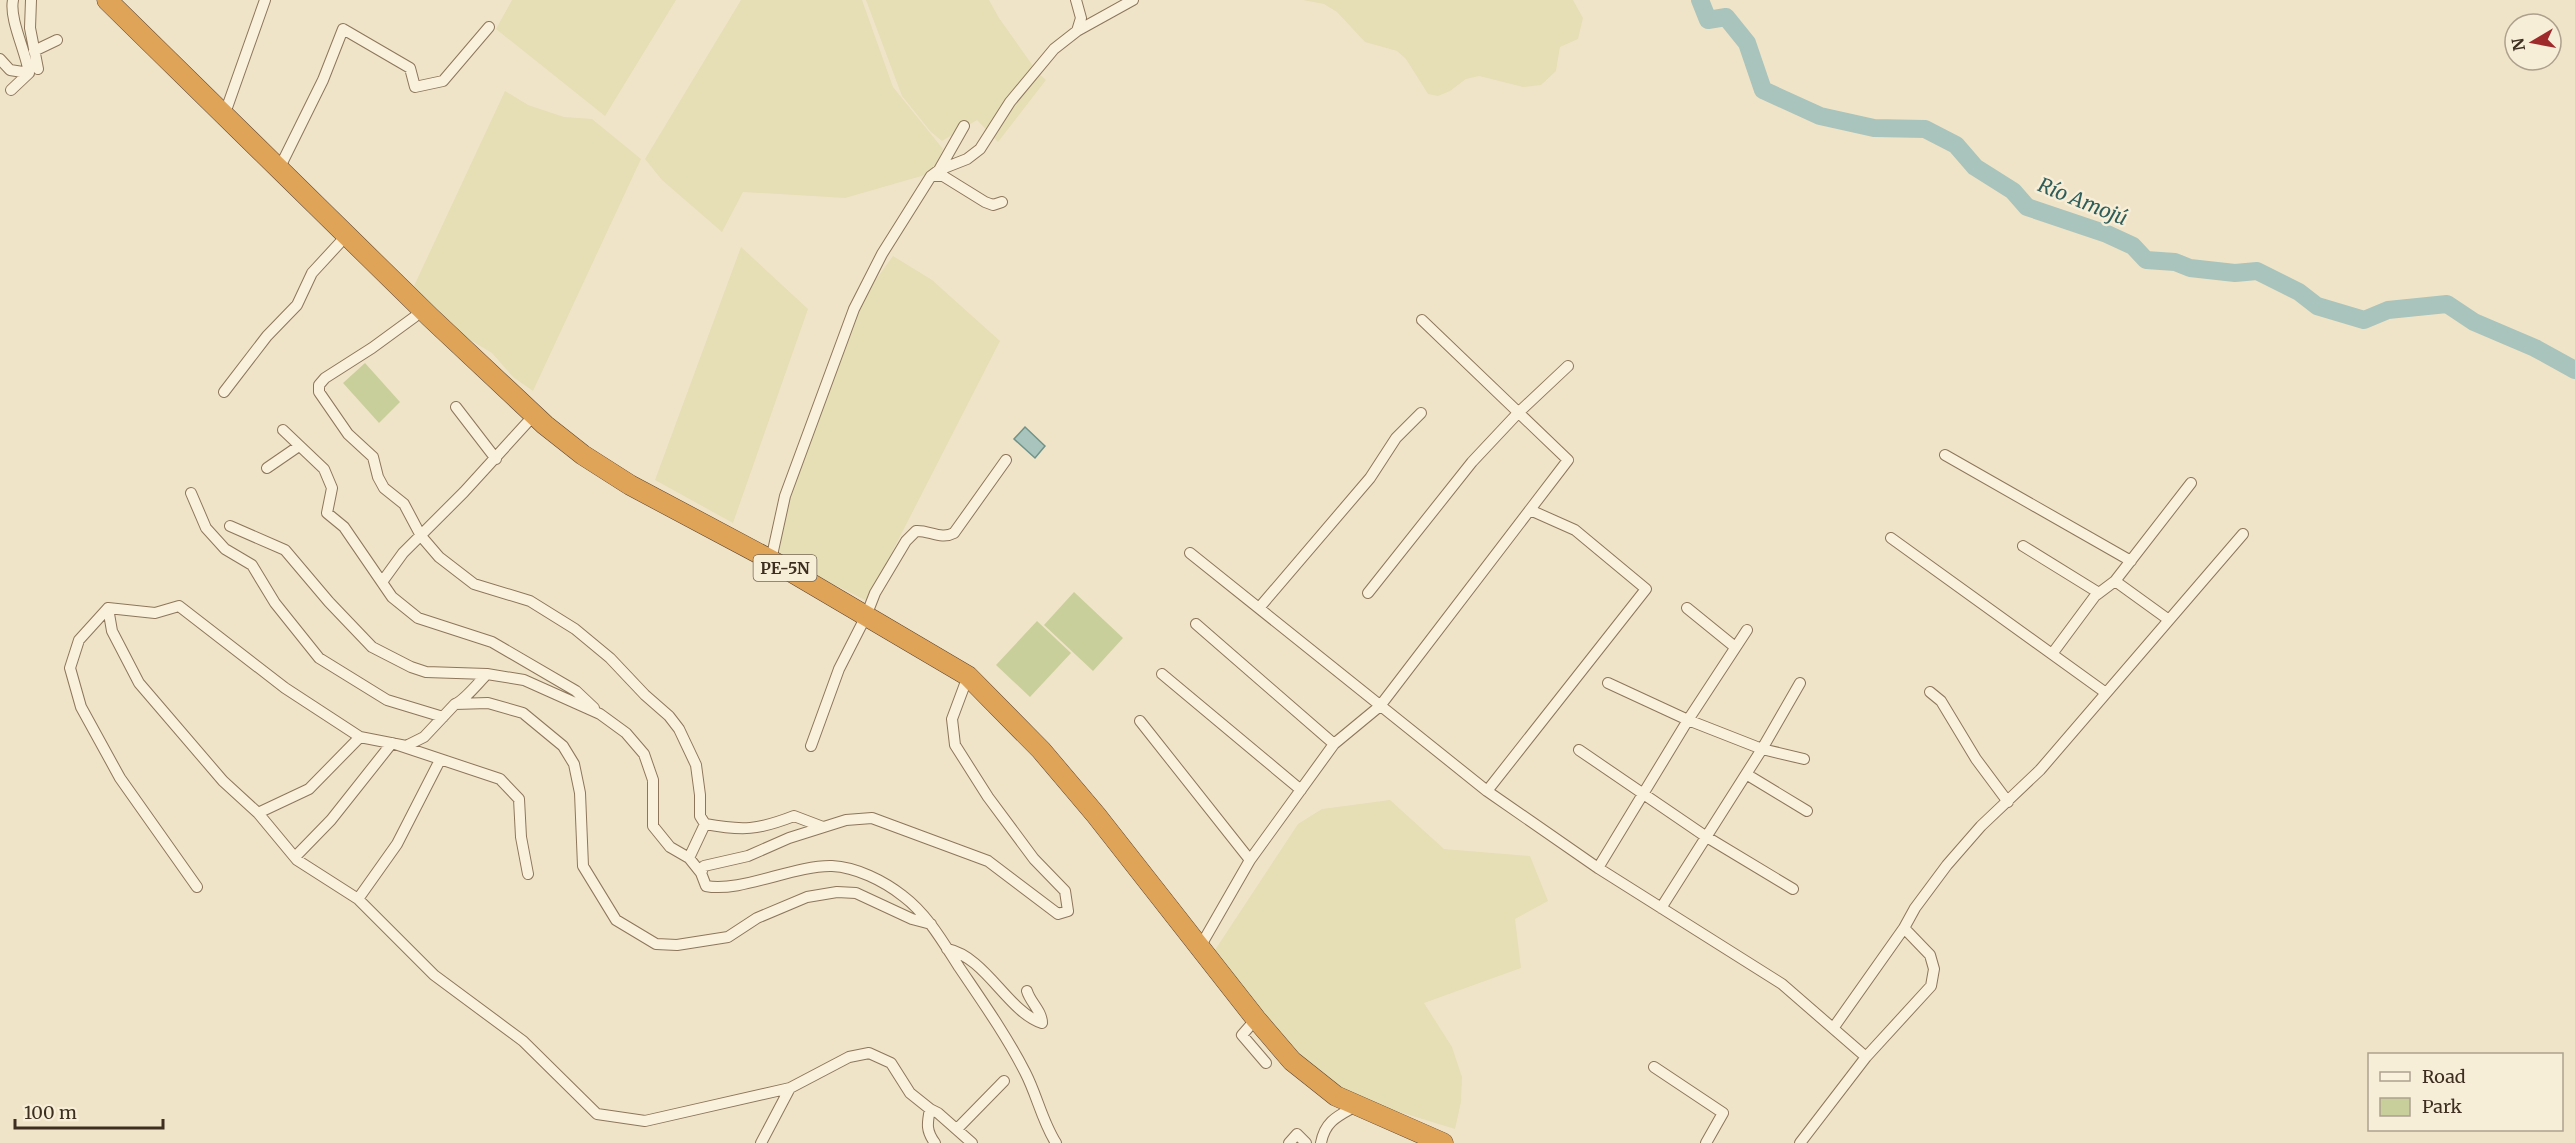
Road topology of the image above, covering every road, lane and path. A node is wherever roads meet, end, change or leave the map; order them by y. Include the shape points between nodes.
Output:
1 (13, 0) edge
2 (32, 0) edge
3 (107, 0) edge
4 (265, 0) edge
5 (1076, 0) edge
6 (1133, 0) edge
7 (489, 27) dead end
8 (1077, 31) junction
9 (57, 40) dead end
10 (34, 51) junction
11 (0, 59) edge
12 (33, 71) junction
13 (11, 90) dead end
14 (224, 116) junction
15 (964, 126) dead end
16 (279, 169) junction
17 (935, 173) junction
18 (1002, 201) dead end
19 (348, 235) junction
20 (424, 310) junction
21 (1422, 320) dead end
22 (1568, 366) dead end
23 (224, 392) dead end
24 (456, 407) dead end
25 (1421, 413) dead end
26 (1518, 413) junction
27 (535, 414) junction
28 (283, 430) dead end
29 (299, 446) junction
30 (1944, 455) dead end
31 (496, 459) junction
32 (1006, 459) dead end
33 (267, 468) dead end
34 (2191, 483) dead end
35 (191, 493) dead end
36 (1530, 510) junction
37 (230, 526) dead end
38 (2243, 534) dead end
39 (421, 536) junction
40 (1890, 538) dead end
41 (2024, 546) dead end
42 (1190, 553) dead end
43 (771, 560) junction
44 (2131, 561) junction
45 (2115, 581) junction
46 (382, 582) junction
47 (1368, 593) dead end
48 (2099, 593) junction
49 (108, 608) junction
50 (1259, 608) junction
51 (1687, 608) dead end
52 (866, 616) junction
53 (2169, 620) junction
54 (1196, 624) dead end
55 (1747, 630) dead end
56 (1735, 647) junction
57 (2052, 654) junction
58 (487, 674) junction
59 (1162, 674) dead end
60 (968, 676) junction
61 (1608, 683) dead end
62 (1800, 683) dead end
63 (1930, 692) dead end
64 (2106, 693) junction
65 (455, 704) junction
66 (1380, 706) junction
67 (600, 714) junction
68 (443, 717) junction
69 (1688, 720) junction
70 (1140, 721) dead end
71 (360, 737) junction
72 (392, 743) junction
73 (1334, 744) junction
74 (811, 746) dead end
75 (1762, 749) junction
76 (1579, 750) dead end
77 (1804, 759) dead end
78 (440, 760) junction
79 (1746, 774) junction
80 (1301, 789) junction
81 (1487, 790) junction
82 (1643, 794) junction
83 (2008, 802) junction
84 (1807, 811) dead end
85 (258, 813) junction
86 (705, 824) junction
87 (823, 827) junction
88 (1705, 836) junction
89 (295, 857) junction
90 (688, 858) junction
91 (1250, 860) junction
92 (1598, 868) junction
93 (701, 873) junction
94 (528, 874) dead end
95 (197, 886) dead end
96 (1793, 889) dead end
97 (358, 899) junction
98 (1661, 908) junction
99 (931, 924) junction
100 (1904, 928) junction
101 (1200, 947) junction
102 (947, 949) junction
103 (1027, 991) dead end
104 (1256, 1019) junction
105 (1834, 1027) junction
106 (1866, 1057) junction
107 (1266, 1063) dead end
108 (1654, 1067) dead end
109 (1004, 1081) dead end
110 (790, 1088) junction
111 (1356, 1106) junction
112 (930, 1109) junction
113 (957, 1129) junction
114 (761, 1143) edge
115 (935, 1143) edge
116 (972, 1143) edge
117 (1056, 1143) edge
118 (1289, 1143) edge
119 (1306, 1143) edge
120 (1321, 1143) edge
121 (1443, 1143) edge
122 (1706, 1143) edge
123 (1800, 1143) edge

1 - 12 street via 14,16
2 - 10 street via 30,28
3 - 14 highway, PE-5N
4 - 14 street
5 - 8 street via 1081,18
6 - 8 street
7 - 16 street via 443,81 415,87 410,68 343,28 323,80
8 - 17 street via 1054,49 1016,94 980,149
9 - 10 street
10 - 12 street
11 - 12 street via 10,70
12 - 13 street
14 - 16 highway, PE-5N
15 - 17 street
16 - 19 highway, PE-5N
17 - 18 street via 985,202 993,205
17 - 43 street via 882,254 854,309 785,496
19 - 20 highway, PE-5N
19 - 23 street via 312,273 297,305 267,336
20 - 27 highway, PE-5N
20 - 39 street via 319,385 319,392 348,434 374,457 384,488 404,504
21 - 26 street
22 - 26 street
24 - 31 street
25 - 50 street via 1396,438 1370,478
26 - 36 street via 1568,460
26 - 47 street via 1472,462
27 - 31 street
27 - 43 highway, PE-5N via 583,455 630,485
28 - 29 street
29 - 33 street
29 - 46 street via 324,469 332,488 327,513 344,527
30 - 44 street
31 - 39 street
32 - 52 street via 954,533 944,536 919,531 910,536 875,593
34 - 44 street
35 - 68 street via 206,528 225,549 252,565 275,603 319,658 387,700
36 - 66 street
36 - 81 street via 1575,530 1646,590
37 - 58 street via 285,550 372,647 426,672
38 - 53 street
39 - 46 street
39 - 86 street via 438,557 474,584 530,602 575,629 669,716 696,765 700,816
40 - 57 street
41 - 48 street
42 - 50 street
43 - 52 highway, PE-5N
44 - 45 street
45 - 48 street
45 - 53 street
46 - 67 street via 392,597 418,618 492,642 576,691
48 - 57 street
49 - 71 street via 154,613 179,606 285,688
49 - 85 street via 112,631 139,682 223,781
49 - 95 street via 79,640 70,668 81,707 120,778
50 - 66 street
51 - 56 street
52 - 60 highway, PE-5N
52 - 74 street via 839,669
53 - 64 street
54 - 73 street
55 - 56 street
56 - 69 street
57 - 64 street
58 - 65 street
58 - 67 street via 531,682
59 - 80 street
60 - 87 street via 952,719 955,745 1034,859 1065,891 1068,911 1058,914 988,861 872,818
60 - 101 highway, PE-5N via 1047,757
61 - 69 street
62 - 75 street
63 - 83 street via 1941,701
64 - 83 street
65 - 68 street
65 - 99 street via 488,703 523,713 563,746 573,764 580,793 583,866 616,920 657,944 728,937 757,918 807,897 837,892 856,893
66 - 73 street
66 - 81 street
67 - 90 street via 626,733 644,754 653,780 653,826 670,847
68 - 72 street via 424,737 406,746
69 - 75 street
69 - 82 street
70 - 91 street
71 - 72 street
71 - 85 street via 309,789
72 - 78 street
72 - 89 street via 331,820
73 - 80 street
75 - 77 street
75 - 79 street
76 - 82 street
78 - 94 street via 500,779 519,799
78 - 97 street via 398,844
79 - 84 street
79 - 88 street
80 - 91 street
81 - 92 street
82 - 88 street
82 - 92 street
83 - 100 street via 1947,865
85 - 89 street
86 - 87 street via 744,830 766,827 794,816
86 - 90 street
87 - 93 street via 748,856 704,866
88 - 96 street
88 - 98 street
89 - 97 street
90 - 93 street
91 - 101 street
92 - 98 street
93 - 99 street via 706,886 719,888 832,866 865,873 903,896
97 - 110 street via 434,975 523,1041 597,1114 645,1121
98 - 105 street via 1782,984
99 - 102 street
100 - 105 street
100 - 106 street via 1930,956 1934,969 1930,986
101 - 104 highway, PE-5N
102 - 103 street via 974,962 1015,1004 1042,1023
102 - 117 street via 1025,1073
104 - 107 street via 1242,1035
104 - 111 highway, PE-5N via 1315,1082
105 - 106 street
106 - 123 street
108 - 122 street via 1724,1113
109 - 113 street
110 - 112 street via 849,1057 869,1053 891,1063 910,1093
110 - 114 street
111 - 120 street via 1330,1121
111 - 121 highway, PE-5N
112 - 113 street
112 - 115 street via 928,1134
113 - 116 street
118 - 119 street via 1297,1134

